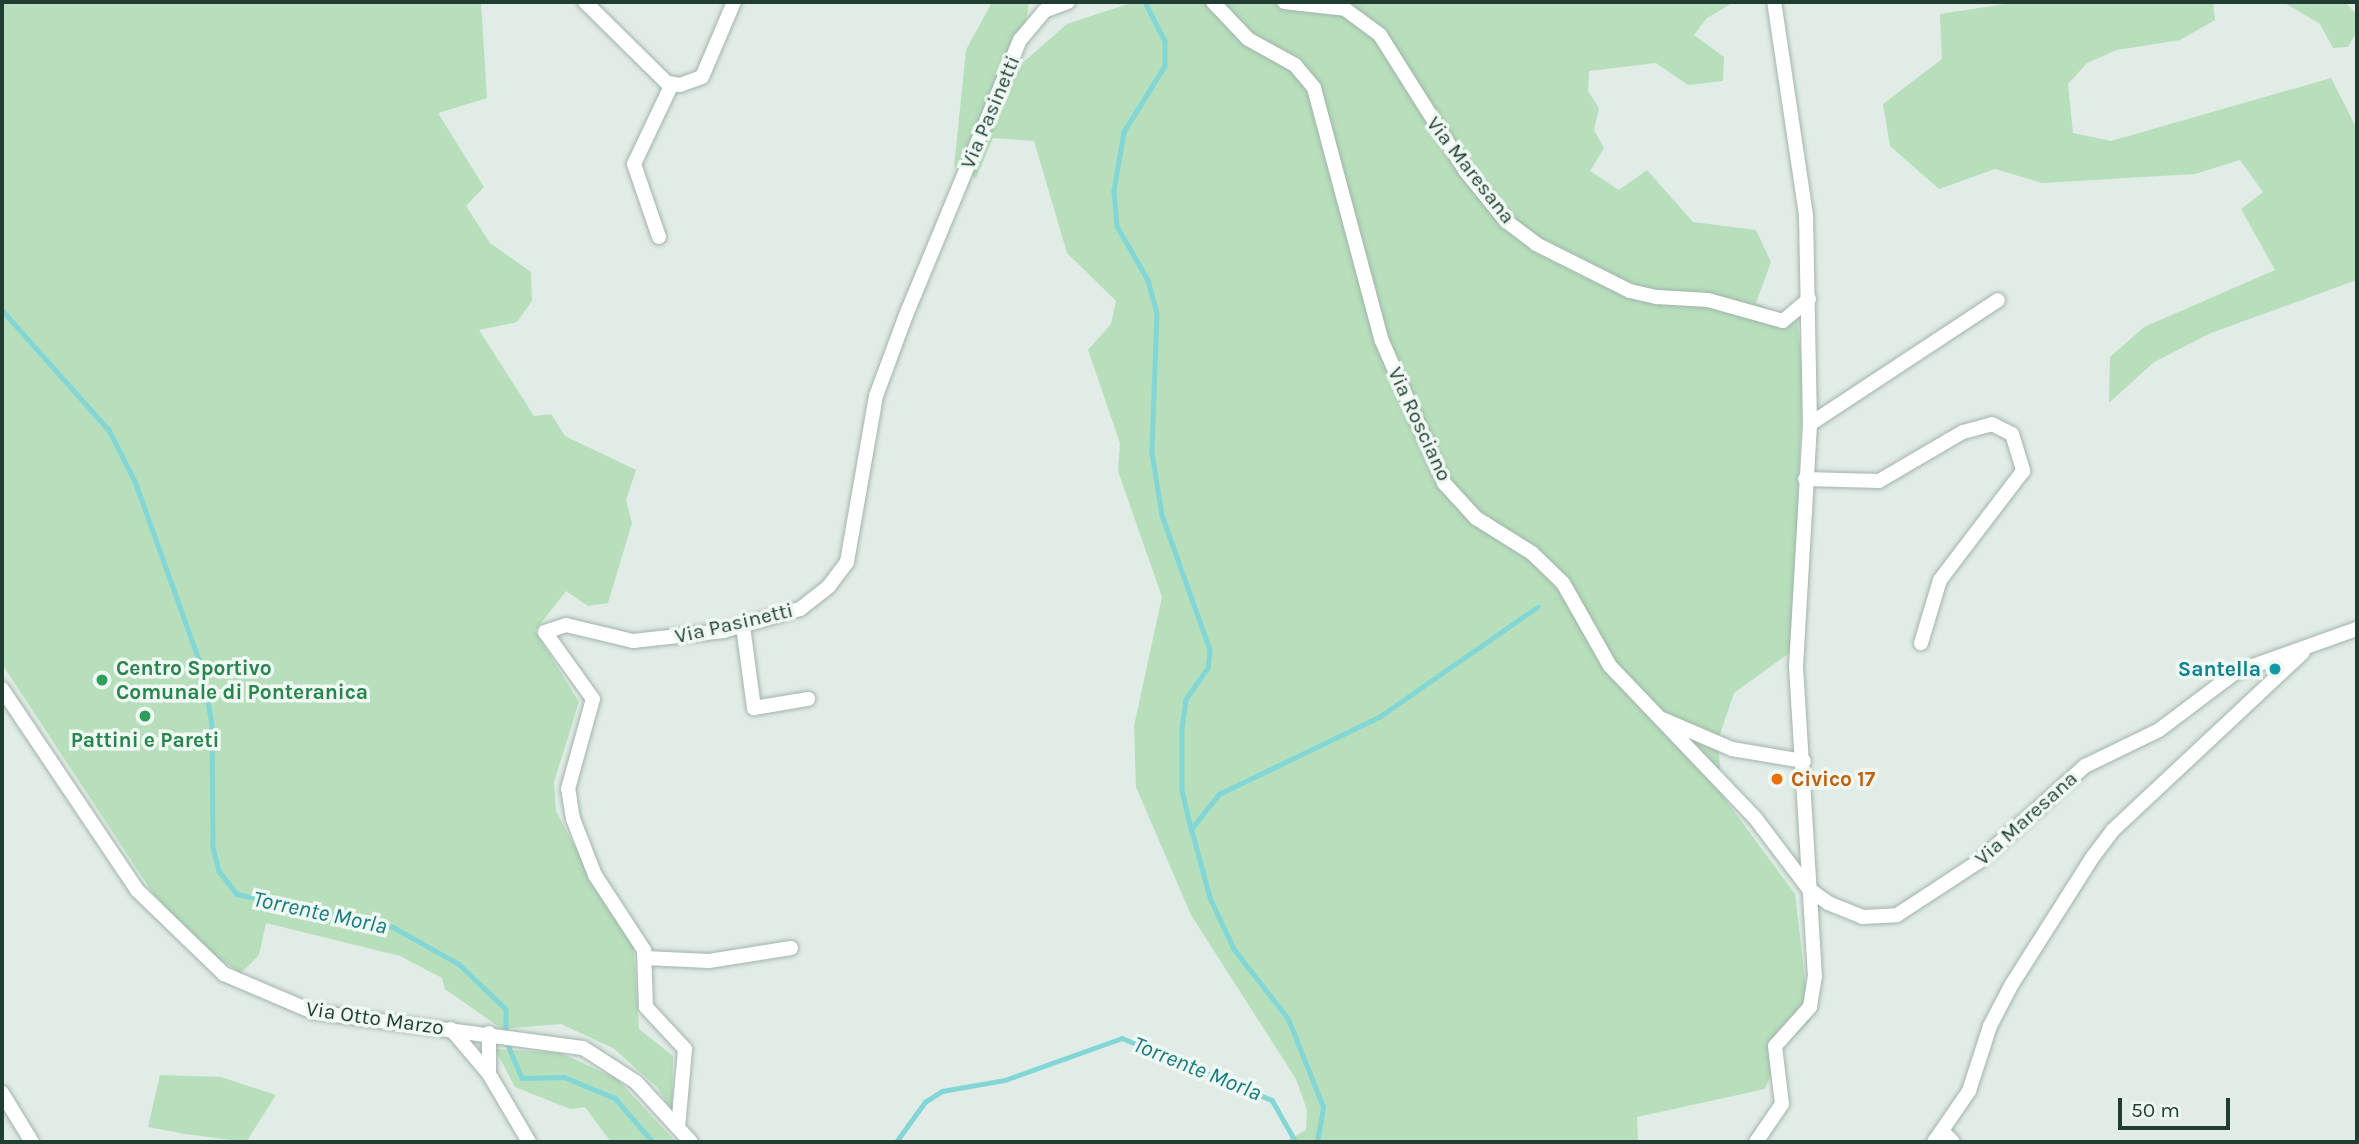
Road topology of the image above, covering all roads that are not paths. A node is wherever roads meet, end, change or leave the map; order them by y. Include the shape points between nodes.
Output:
1 (585, 2) edge
2 (734, 2) edge
3 (1068, 2) edge
4 (1213, 2) edge
5 (1284, 2) edge
6 (1774, 2) edge
7 (672, 84) junction
8 (659, 237) dead end
9 (1808, 299) junction
10 (1998, 300) dead end
11 (1810, 424) junction
12 (1805, 479) junction
13 (743, 626) junction
14 (2357, 629) edge
15 (1921, 643) dead end
16 (2304, 651) junction
17 (2, 690) edge
18 (808, 699) dead end
19 (1654, 716) junction
20 (1804, 761) junction
21 (1809, 889) junction
22 (791, 948) dead end
23 (645, 958) junction
24 (451, 1029) junction
25 (490, 1033) junction
26 (489, 1074) junction
27 (2, 1093) edge
28 (678, 1128) junction
29 (1944, 1139) edge
30 (32, 1142) edge
31 (529, 1142) edge
32 (691, 1142) edge
33 (1756, 1142) edge

1 - 7 street
2 - 7 street via 702,77
3 - 13 street, Via Pasinetti via 1044,10 1020,40 905,315 876,397 847,562 800,609
4 - 19 street, Via Rosciano via 1248,39 1295,65 1314,88 1382,341 1444,483 1476,518 1532,553 1563,583 1610,666
5 - 9 street, Via Maresana via 1345,9 1380,34 1465,170 1506,221 1536,244 1630,291 1709,300 1757,317 1783,321
6 - 9 street via 1806,215
7 - 8 street via 634,164
9 - 11 street
10 - 11 street
11 - 12 street
12 - 15 street via 1879,481 1963,432 1992,424 2012,434 2023,471 1940,580
12 - 20 street via 1796,593
13 - 18 street via 754,708
13 - 23 street, Via Pasinetti via 633,641 554,623 545,632 593,699 568,789 578,838
14 - 16 street, Via Maresana
16 - 21 street, Via Maresana via 2236,672 2159,730 2085,766 1978,862 1897,915 1862,917
16 - 29 street via 2113,830 2092,858 2007,995 1969,1091
17 - 24 street, Via Otto Marzo via 137,890 201,957 291,1006
19 - 20 street via 1732,749
19 - 21 street, Via Rosciano via 1756,819
20 - 21 street
21 - 33 street via 1815,977 1810,1007 1774,1046 1782,1104
22 - 23 street via 709,961
23 - 28 street, Via Pasinetti via 646,1007 685,1049
24 - 25 street, Via Otto Marzo
24 - 26 street
25 - 26 street
25 - 28 street, Via Otto Marzo via 583,1048 611,1062
26 - 31 street
27 - 30 street
28 - 32 street, Via Otto Marzo

